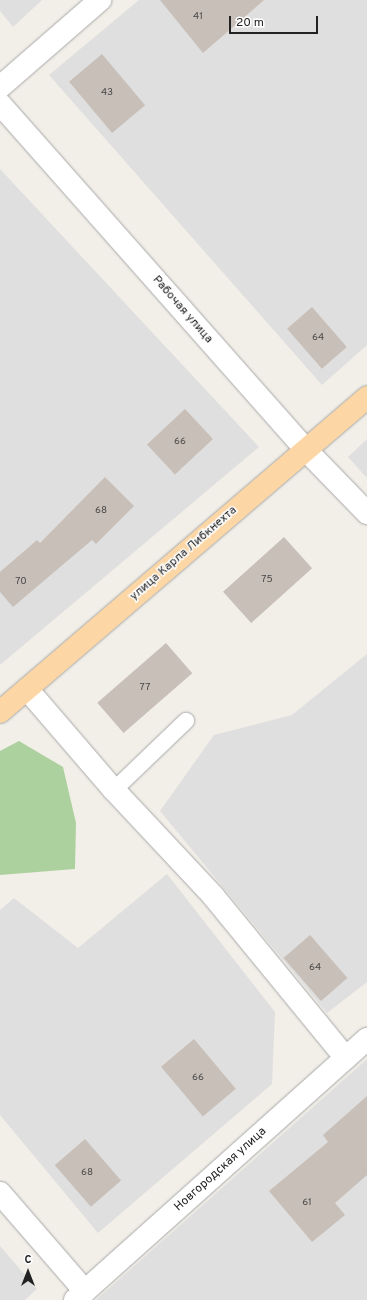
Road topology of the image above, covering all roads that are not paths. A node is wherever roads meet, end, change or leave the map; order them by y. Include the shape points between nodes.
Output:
1 (100, 0) edge
2 (0, 87) edge
3 (0, 104) edge
4 (367, 397) edge
5 (306, 450) junction
6 (367, 513) edge
7 (27, 689) junction
8 (0, 712) edge
9 (186, 720) dead end
10 (114, 790) junction
11 (367, 1039) edge
12 (346, 1058) junction
13 (0, 1193) edge
14 (80, 1296) edge

1 - 2 street
3 - 5 street, Рабочая улица
4 - 5 main road, улица Карла Либкнехта
5 - 6 street, Рабочая улица
5 - 7 main road, улица Карла Либкнехта
7 - 8 main road, улица Карла Либкнехта
7 - 10 street
9 - 10 lane
10 - 12 street via 214,897
11 - 12 street, Новгородская улица
12 - 14 street, Новгородская улица
13 - 14 street

